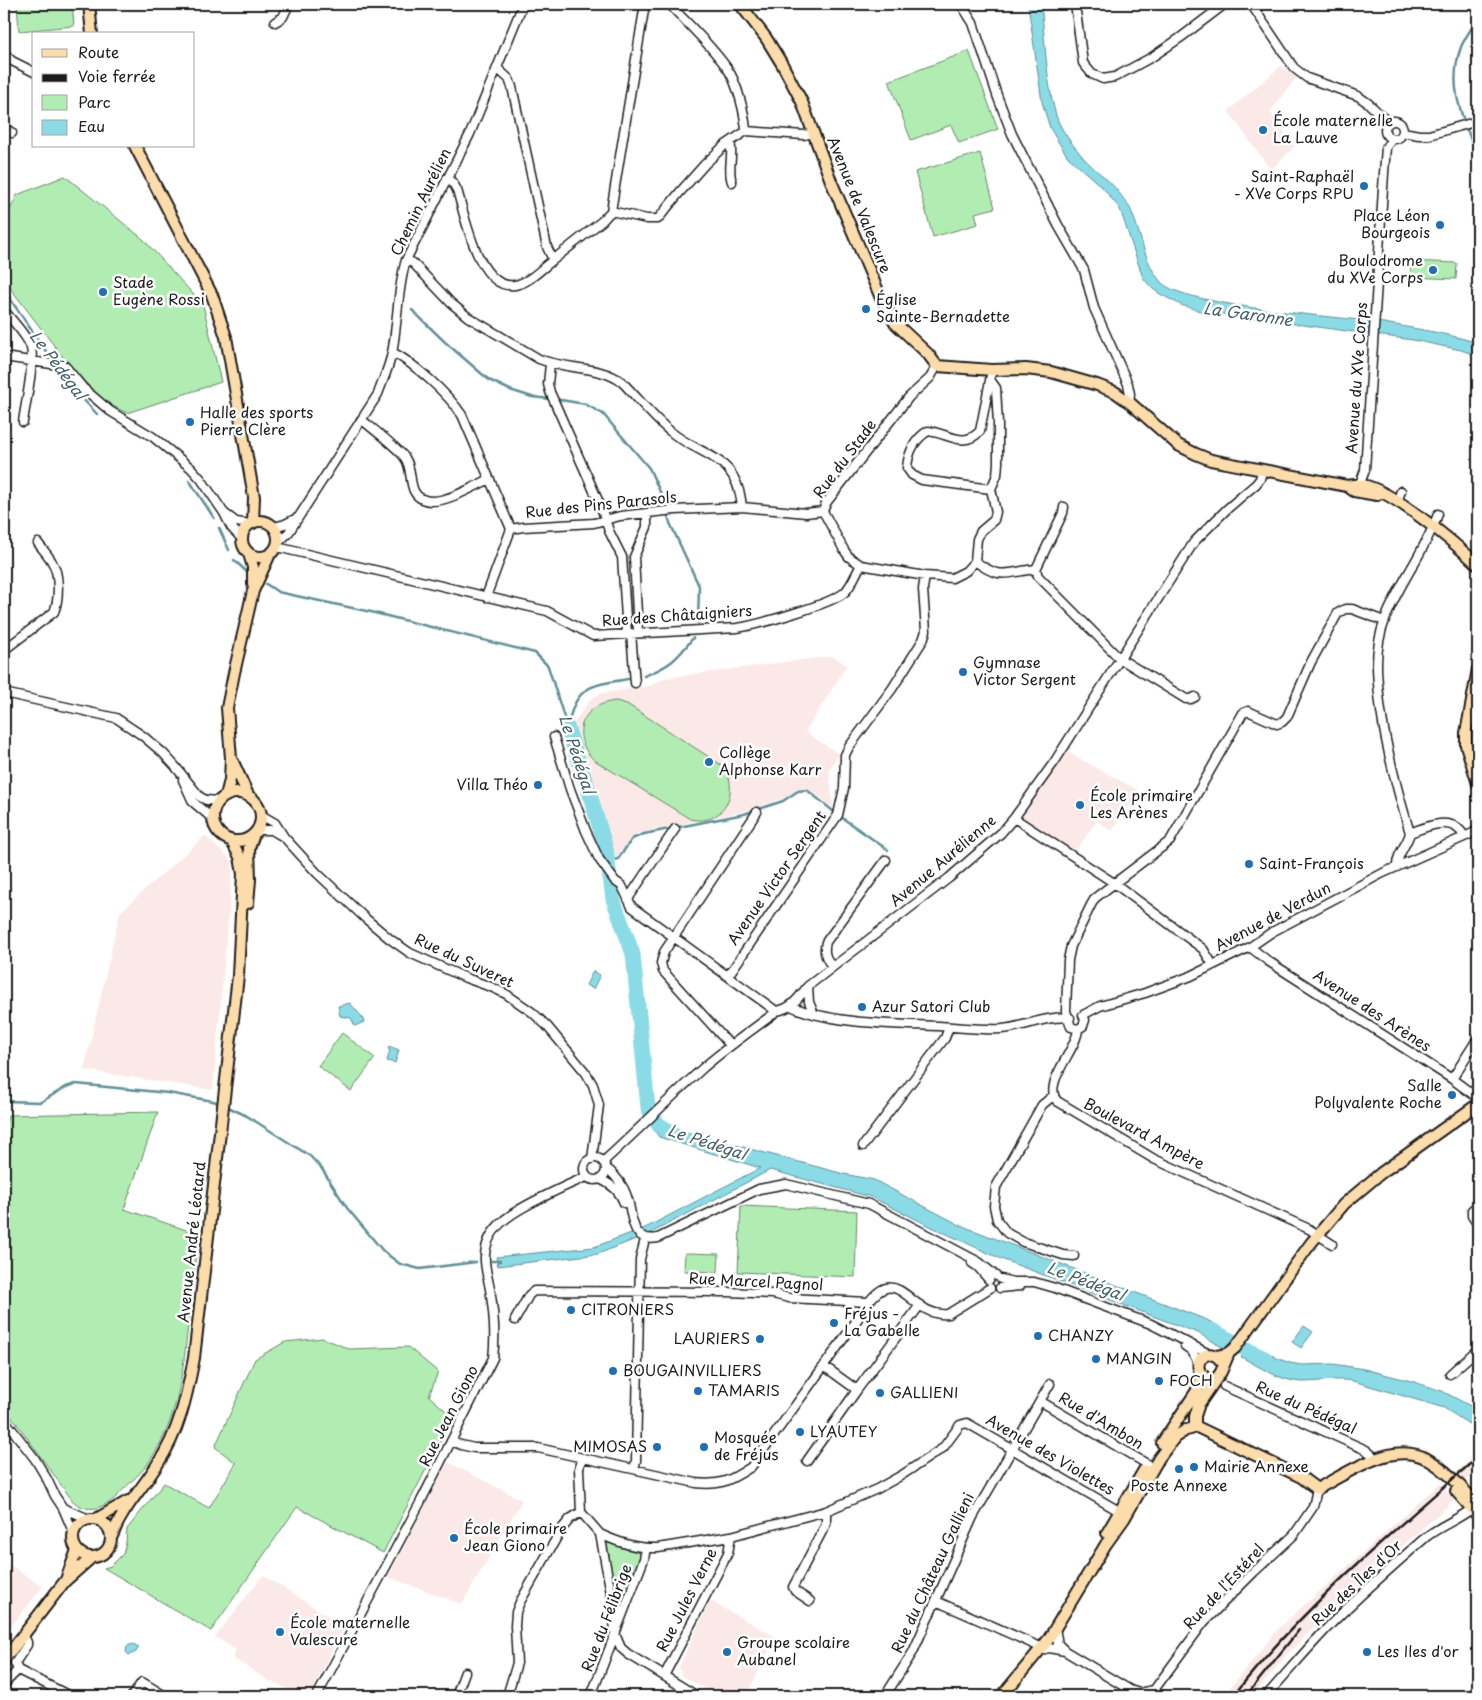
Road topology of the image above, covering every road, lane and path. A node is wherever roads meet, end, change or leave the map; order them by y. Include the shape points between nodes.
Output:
1 (89, 4) edge
2 (289, 4) edge
3 (523, 4) edge
4 (645, 4) edge
5 (669, 4) edge
6 (740, 4) edge
7 (961, 4) edge
8 (1075, 4) edge
9 (1225, 4) edge
10 (1251, 4) edge
11 (275, 22) dead end
12 (92, 32) edge
13 (4, 52) edge
14 (498, 69) junction
15 (32, 71) edge
16 (1477, 121) edge
17 (1389, 123) junction
18 (4, 127) edge
19 (746, 131) junction
20 (1402, 132) junction
21 (12, 133) dead end
22 (813, 133) junction
23 (1392, 138) junction
24 (730, 142) junction
25 (136, 148) edge
26 (447, 178) junction
27 (732, 182) dead end
28 (611, 211) junction
29 (406, 260) junction
30 (553, 260) junction
31 (4, 310) edge
32 (392, 352) junction
33 (4, 357) edge
34 (32, 360) junction
35 (550, 364) junction
36 (937, 366) junction
37 (992, 370) junction
38 (991, 381) junction
39 (1129, 402) junction
40 (362, 420) junction
41 (23, 422) dead end
42 (1365, 470) junction
43 (1262, 471) junction
44 (490, 479) junction
45 (1352, 486) junction
46 (992, 489) junction
47 (1374, 489) junction
48 (1401, 491) dead end
49 (254, 497) junction
50 (1392, 499) junction
51 (742, 507) junction
52 (1064, 507) dead end
53 (822, 511) junction
54 (224, 513) junction
55 (647, 513) junction
56 (1438, 514) dead end
57 (297, 518) junction
58 (606, 520) junction
59 (252, 523) junction
60 (269, 524) junction
61 (1433, 528) junction
62 (511, 529) junction
63 (242, 539) junction
64 (38, 544) dead end
65 (275, 548) junction
66 (249, 554) junction
67 (622, 557) junction
68 (634, 557) junction
69 (975, 561) junction
70 (861, 564) junction
71 (1478, 565) edge
72 (1036, 569) junction
73 (925, 576) junction
74 (253, 591) junction
75 (486, 597) junction
76 (1384, 621) junction
77 (632, 633) junction
78 (4, 650) edge
79 (1119, 658) junction
80 (1478, 669) edge
81 (635, 683) dead end
82 (4, 693) edge
83 (1195, 697) dead end
84 (554, 737) dead end
85 (231, 758) junction
86 (182, 776) junction
87 (1478, 784) edge
88 (248, 795) junction
89 (222, 798) junction
90 (757, 812) dead end
91 (261, 815) junction
92 (1014, 818) junction
93 (213, 819) junction
94 (675, 829) dead end
95 (256, 832) junction
96 (1476, 833) edge
97 (1410, 834) junction
98 (1464, 836) junction
99 (284, 837) junction
100 (231, 840) junction
101 (886, 860) dead end
102 (1397, 867) junction
103 (1114, 883) junction
104 (628, 899) junction
105 (673, 937) junction
106 (1250, 948) junction
107 (1213, 965) junction
108 (832, 966) junction
109 (238, 976) junction
110 (728, 976) junction
111 (808, 986) junction
112 (791, 1006) junction
113 (776, 1011) junction
114 (814, 1014) junction
115 (1082, 1015) junction
116 (1070, 1018) junction
117 (949, 1027) junction
118 (1078, 1029) junction
119 (1478, 1038) edge
120 (730, 1045) junction
121 (1452, 1079) junction
122 (1053, 1096) junction
123 (1478, 1098) edge
124 (1478, 1104) edge
125 (863, 1146) dead end
126 (592, 1159) junction
127 (604, 1165) junction
128 (587, 1177) junction
129 (600, 1179) junction
130 (1478, 1205) edge
131 (628, 1214) junction
132 (1478, 1225) edge
133 (1318, 1234) junction
134 (642, 1240) junction
135 (1332, 1244) dead end
136 (1074, 1256) dead end
137 (995, 1282) junction
138 (641, 1292) junction
139 (867, 1302) junction
140 (920, 1305) junction
141 (515, 1320) dead end
142 (1478, 1349) edge
143 (1230, 1352) junction
144 (1213, 1355) junction
145 (824, 1366) junction
146 (1222, 1367) junction
147 (1200, 1369) junction
148 (1450, 1374) dead end
149 (1216, 1376) junction
150 (1050, 1384) dead end
151 (1224, 1386) dead end
152 (857, 1390) junction
153 (1040, 1401) junction
154 (1180, 1416) junction
155 (4, 1419) edge
156 (1192, 1424) junction
157 (451, 1441) junction
158 (1012, 1449) junction
159 (581, 1458) junction
160 (1374, 1460) junction
161 (807, 1461) dead end
162 (1147, 1464) junction
163 (634, 1469) junction
164 (1317, 1489) junction
165 (133, 1498) junction
166 (63, 1508) junction
167 (1476, 1508) edge
168 (826, 1511) junction
169 (581, 1512) junction
170 (1119, 1512) junction
171 (92, 1519) junction
172 (74, 1534) junction
173 (600, 1534) junction
174 (112, 1536) junction
175 (731, 1536) junction
176 (646, 1548) junction
177 (77, 1550) junction
178 (91, 1558) junction
179 (65, 1581) junction
180 (810, 1601) dead end
181 (936, 1601) junction
182 (1055, 1628) junction
183 (615, 1634) junction
184 (23, 1635) junction
185 (1039, 1648) junction
186 (1065, 1651) junction
187 (4, 1660) edge
188 (18, 1670) junction
189 (464, 1672) dead end
190 (664, 1676) junction
191 (4, 1684) edge
192 (70, 1696) edge
193 (132, 1696) edge
194 (165, 1696) edge
195 (317, 1696) edge
196 (456, 1696) edge
197 (507, 1696) edge
198 (591, 1696) edge
199 (697, 1696) edge
200 (885, 1696) edge
201 (997, 1696) edge
202 (1002, 1696) edge
203 (1266, 1696) edge

1 - 12 main road
2 - 11 street via 283,17
3 - 14 street, Chemin Aurélien
4 - 28 street
5 - 19 street via 728,69 742,106
6 - 22 main road, Avenue de Valescure via 782,64 802,102
7 - 39 street via 973,23 1012,134 1084,270 1094,308 1128,384
8 - 9 street via 1083,63 1092,74 1103,79 1115,77 1152,57
10 - 17 street via 1294,68 1307,78 1358,96
13 - 15 street via 12,61
14 - 26 street, Chemin Aurélien
14 - 30 street via 509,79 512,87 547,247
16 - 20 street via 1429,135
17 - 20 street via 1398,122
17 - 23 street via 1385,132
18 - 21 street
19 - 22 street
19 - 24 street
20 - 23 street via 1398,138
22 - 36 main road, Avenue de Valescure via 881,298 895,323
23 - 42 street, Avenue du XVe Corps via 1386,147
24 - 27 street via 729,175
24 - 28 street via 705,164 658,219
25 - 49 main road via 212,295 220,317
26 - 29 street, Chemin Aurélien
26 - 30 street via 457,190 483,267 494,279 514,285 526,281
28 - 30 street
29 - 32 street, Chemin Aurélien via 401,275
29 - 35 street via 413,263 468,317
31 - 34 street via 28,341
32 - 40 street, Chemin Aurélien via 378,394
32 - 44 street, Rue des Pins Parasols via 454,403
33 - 34 street
34 - 41 street
34 - 54 street via 65,366 83,388 110,412 153,437 191,468
35 - 51 street via 615,376 670,432 724,464 735,479
35 - 58 street via 550,392
36 - 37 main road
36 - 53 street, Rue du Stade
37 - 38 street
37 - 39 main road via 1051,372 1097,385
38 - 46 street via 996,388 999,447 997,475
38 - 46 street via 980,431 975,437 958,439 928,431 915,444 907,468 912,476 922,480
39 - 43 main road via 1178,445 1211,460
40 - 44 street via 404,457 410,467 414,491 420,499 431,502 446,499
40 - 57 street, Chemin Aurélien
42 - 45 street, Avenue du XVe Corps
42 - 47 street, Avenue du XVe Corps
43 - 45 main road
43 - 79 street, Avenue Aurélienne via 1256,484 1194,542
44 - 62 street, Rue des Pins Parasols
45 - 47 main road
45 - 50 main road
46 - 69 street via 996,512 994,520 981,531
47 - 50 main road
48 - 50 street
49 - 59 main road
49 - 60 main road
50 - 61 main road
51 - 53 street, Rue des Pins Parasols via 806,513
51 - 55 street, Rue des Pins Parasols
52 - 72 street
53 - 70 street, Rue du Stade via 849,558
54 - 59 street via 236,522
54 - 63 street
55 - 58 street, Rue des Pins Parasols
55 - 68 street via 647,527
56 - 61 street
57 - 60 street via 285,524
57 - 65 street, Chemin Aurélien
58 - 62 street, Rue des Pins Parasols
58 - 67 street
59 - 60 main road
59 - 63 main road
60 - 65 main road via 277,532
61 - 71 main road
61 - 76 street
62 - 75 street
63 - 66 main road
64 - 78 street via 54,564 57,604 54,612
65 - 66 main road via 260,558
65 - 74 main road
65 - 75 street, Rue des Châtaigniers
66 - 74 main road
67 - 68 street
67 - 77 street
68 - 77 street
69 - 72 street via 998,574
69 - 73 street via 966,571 952,578
70 - 73 street
70 - 77 street, Rue des Châtaigniers via 844,592 830,600 756,625
72 - 79 street via 1038,576
73 - 110 street, Avenue Victor Sergent via 926,631 923,640 892,689 848,747 838,815
74 - 85 main road via 227,708
75 - 77 street, Rue des Châtaigniers via 547,611 593,636
76 - 97 street via 1376,673 1387,750
76 - 103 street via 1352,608 1338,613 1311,662 1287,717 1277,724 1248,711 1243,713 1170,841
77 - 81 street
79 - 83 street via 1186,699
79 - 92 street, Avenue Aurélienne via 1055,761
80 - 87 main road via 1466,733 1466,745
82 - 86 street via 116,718 163,753
84 - 104 street via 586,831 604,865
85 - 88 main road
85 - 89 main road via 230,780
86 - 89 street via 200,797 206,800
86 - 93 street via 193,802
88 - 89 main road via 236,793
88 - 91 main road via 257,803
89 - 93 main road
90 - 105 street
91 - 95 main road
91 - 99 street, Rue du Suveret via 275,823
92 - 103 street
92 - 108 street, Avenue Aurélienne via 949,878
93 - 100 main road via 219,832
94 - 104 street
95 - 99 street via 272,830
95 - 100 main road via 243,840
95 - 109 main road, Avenue André Léotard via 250,848 242,967
96 - 98 street, Avenue de Verdun
97 - 98 street via 1443,824 1458,828
97 - 102 street via 1396,862
98 - 102 street, Avenue de Verdun
99 - 126 street, Rue du Suveret via 317,873 390,939 410,953 506,994 547,1026 593,1085 599,1105
100 - 109 main road, Avenue André Léotard via 240,857 243,874
101 - 108 street via 826,942 824,951
102 - 106 street, Avenue de Verdun via 1272,932
103 - 107 street via 1203,949
103 - 116 street via 1095,898 1071,946 1066,1011
104 - 105 street via 632,907
105 - 110 street
105 - 120 street via 660,963 663,971
106 - 107 street, Avenue de Verdun
106 - 121 street, Avenue des Arènes
107 - 115 street, Avenue de Verdun via 1192,976
108 - 111 street, Avenue Aurélienne
109 - 165 main road, Avenue André Léotard via 188,1394 166,1451
110 - 113 street
111 - 112 street, Avenue Aurélienne
111 - 114 street
112 - 113 street
112 - 114 street
113 - 120 street
114 - 117 street
115 - 116 street via 1077,1013
115 - 118 street via 1085,1023
116 - 117 street via 1014,1028
116 - 118 street via 1071,1027
117 - 125 street via 945,1038
118 - 122 street via 1075,1042 1054,1082
119 - 121 street
120 - 127 street via 665,1103
121 - 123 street, Avenue des Arènes
122 - 133 street, Boulevard Ampère via 1154,1158
122 - 136 street via 1042,1105 996,1186 994,1206 997,1220 1007,1233 1022,1242
124 - 133 main road via 1357,1192
126 - 127 street via 598,1159
126 - 128 street via 584,1166
127 - 129 street via 605,1174
127 - 131 street via 624,1190
128 - 129 street
128 - 157 street, Rue Jean Giono via 521,1208 493,1232 485,1254 496,1338 493,1358
129 - 131 street via 618,1190
130 - 132 street via 1472,1210
131 - 134 street
133 - 135 street, Boulevard Ampère
133 - 143 main road
134 - 137 street via 658,1238 759,1189 786,1184 869,1204 979,1262
134 - 138 street
137 - 140 street via 948,1314 937,1314
137 - 144 street via 1034,1282 1055,1288 1151,1324
137 - 147 street via 1043,1288 1147,1327 1188,1347
138 - 139 street, Rue Marcel Pagnol via 773,1294 789,1298
138 - 141 street, Rue Marcel Pagnol via 534,1291
138 - 163 street
139 - 140 street via 890,1287 902,1291
139 - 145 street
140 - 152 street
142 - 148 street
143 - 144 main road
143 - 146 main road
144 - 146 main road via 1220,1359
144 - 147 main road via 1202,1357
145 - 152 street
145 - 163 street via 751,1467 729,1481 713,1485 696,1483
146 - 149 main road
147 - 149 main road via 1207,1377
147 - 154 main road via 1200,1384
149 - 156 main road via 1199,1404
150 - 153 street, Rue du Château Gallieni
151 - 160 street, Rue du Pédégal via 1366,1450
152 - 161 street
153 - 158 street, Rue du Château Gallieni
153 - 162 street, Rue d'Ambon
154 - 156 main road via 1180,1426
154 - 156 main road via 1190,1412
154 - 162 main road
155 - 166 street via 35,1459
156 - 164 main road via 1301,1477
156 - 182 main road via 1171,1442 1150,1470 1124,1519
157 - 159 street via 474,1448 538,1448
157 - 195 street, Rue Jean Giono
158 - 168 street, Avenue des Violettes via 967,1423 960,1425 943,1448 902,1475
158 - 170 street, Avenue des Violettes
158 - 181 street, Rue du Château Gallieni via 972,1517
159 - 163 street
159 - 169 street
160 - 164 main road
160 - 167 main road via 1392,1454 1418,1455 1448,1475
162 - 170 main road
164 - 186 street, Rue de l'Estérel via 1313,1507 1294,1534 1204,1622 1154,1690 1130,1690
165 - 171 main road, Avenue André Léotard
165 - 174 main road, Avenue André Léotard
166 - 171 street
166 - 172 street
167 - 203 street, Rue des Îles d'Or via 1432,1532 1347,1608
168 - 175 street
168 - 180 street via 826,1524 793,1587
169 - 173 street
169 - 197 street via 561,1530 520,1602 516,1612 517,1663
170 - 185 main road
171 - 172 main road via 79,1524
171 - 174 main road via 105,1523
172 - 177 main road
173 - 176 street via 615,1542
173 - 183 street
174 - 178 main road via 108,1550
175 - 176 street
175 - 190 street, Rue Jules Verne via 728,1554
176 - 183 street, Rue du Félibrige
177 - 178 main road
177 - 179 main road
178 - 179 main road
179 - 184 main road
181 - 185 street
181 - 200 street, Rue du Château Gallieni via 913,1652
182 - 185 main road
182 - 186 street via 1058,1644
183 - 190 street via 621,1648
183 - 198 street, Rue du Félibrige
184 - 187 main road
184 - 188 street via 27,1646 15,1663
185 - 186 street
185 - 201 main road
185 - 202 main road
188 - 191 street
188 - 192 street
189 - 196 street
190 - 199 street
193 - 194 street via 142,1682

